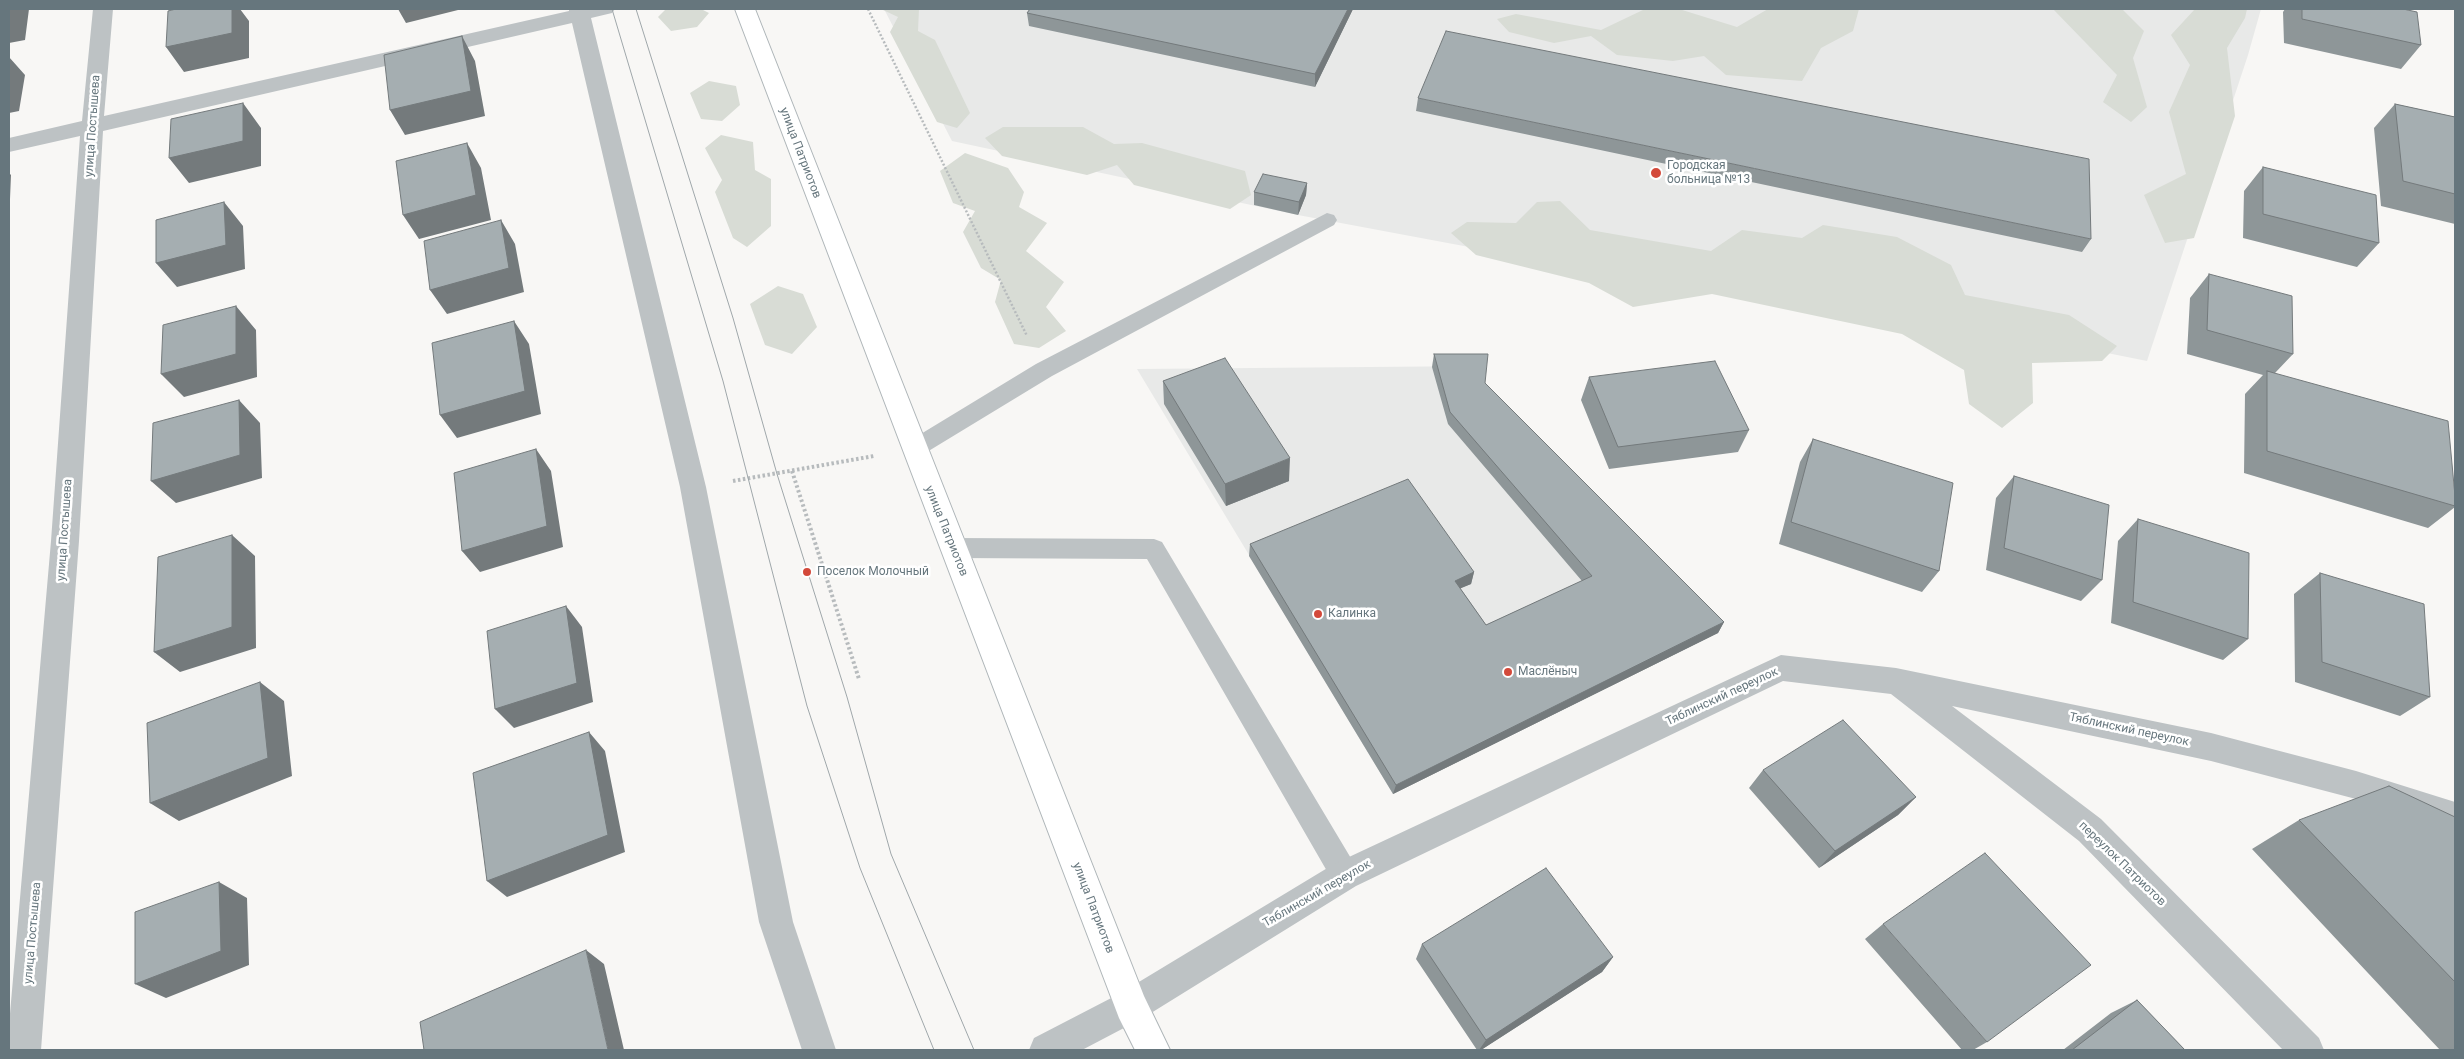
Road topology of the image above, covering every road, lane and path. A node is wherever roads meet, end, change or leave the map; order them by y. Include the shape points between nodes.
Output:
1 (103, 9) edge
2 (745, 9) edge
3 (868, 9) edge
4 (588, 11) edge
5 (92, 125) junction
6 (9, 145) edge
7 (1327, 220) dead end
8 (1044, 370) junction
9 (914, 449) junction
10 (792, 472) junction
11 (693, 486) junction
12 (953, 548) junction
13 (859, 680) dead end
14 (1896, 681) junction
15 (2455, 817) edge
16 (1346, 875) junction
17 (1131, 1006) junction
18 (24, 1050) edge
19 (819, 1050) edge
20 (1046, 1050) edge
21 (1153, 1050) edge
22 (2306, 1050) edge

1 - 5 street, улица Постышева
2 - 9 main road, улица Патриотов
3 - 8 path
4 - 5 street
4 - 11 street
5 - 6 street
5 - 18 street, улица Постышева via 65,541
7 - 8 lane
8 - 9 lane
9 - 10 path
9 - 12 main road, улица Патриотов
10 - 11 path
10 - 13 path
11 - 19 street via 776,922
12 - 16 lane via 1154,549
12 - 17 main road, улица Патриотов
14 - 15 street, Тяблинский переулок via 2211,747 2356,785
14 - 16 street, Тяблинский переулок via 1782,668
14 - 22 street, переулок Патриотов via 2090,830
16 - 17 street, Тяблинский переулок
17 - 20 street, Тяблинский переулок
17 - 21 main road, улица Патриотов

